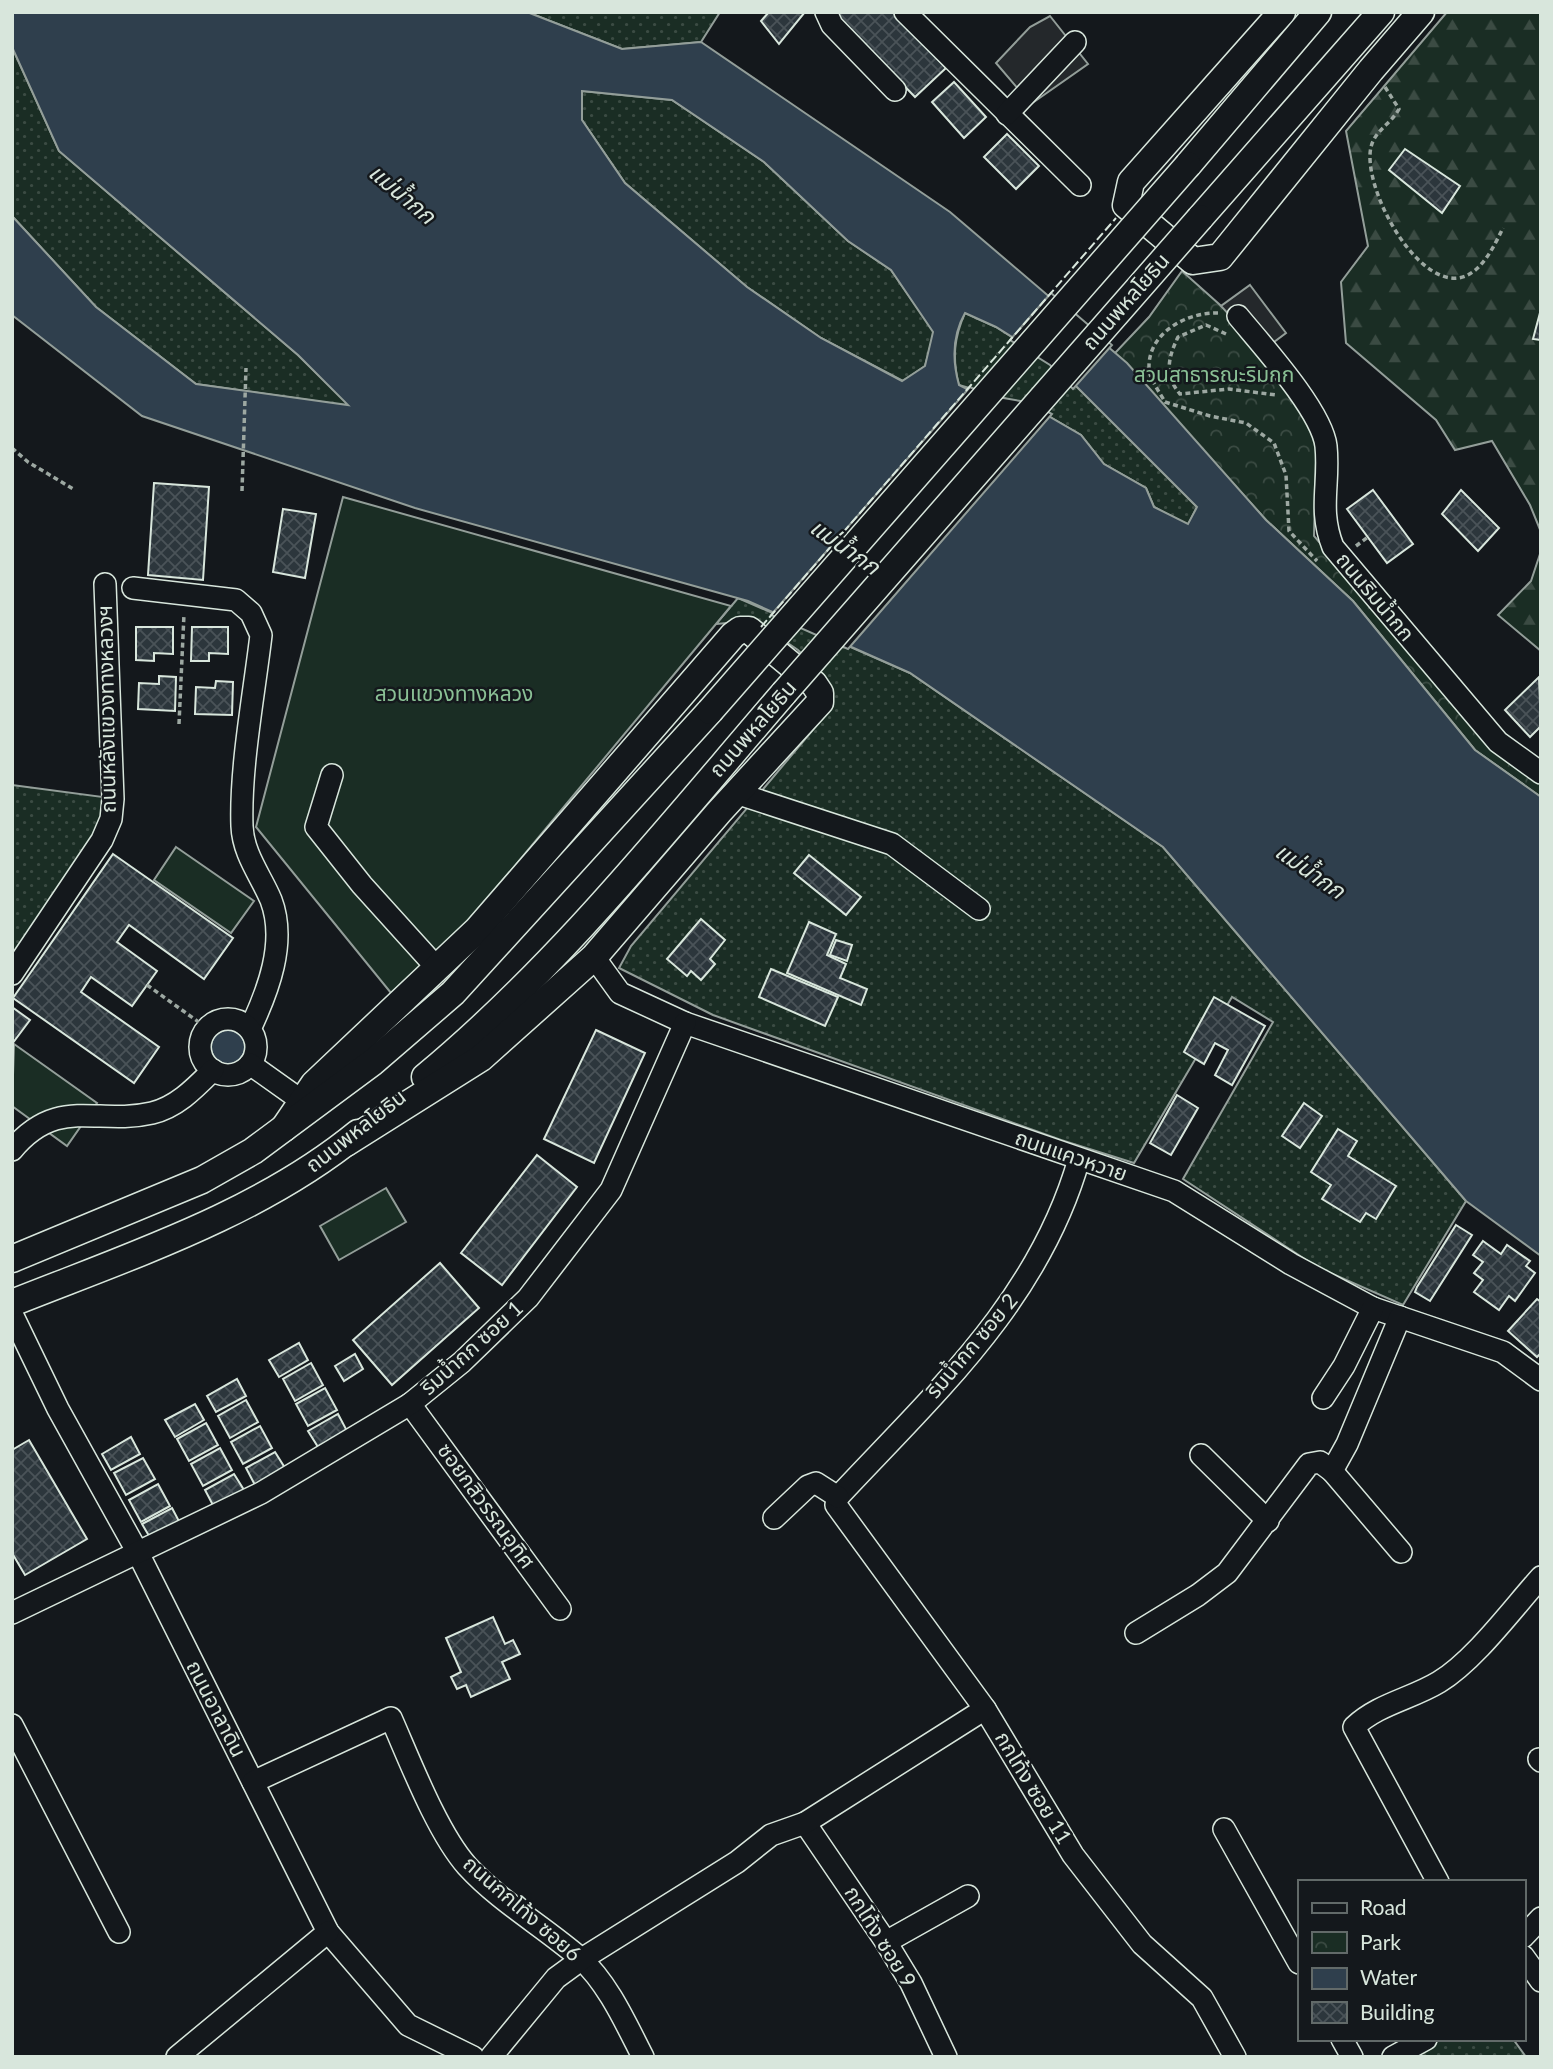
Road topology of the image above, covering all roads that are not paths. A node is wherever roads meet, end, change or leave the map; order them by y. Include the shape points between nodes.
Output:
1 (826, 12) edge
2 (905, 12) edge
3 (1282, 12) edge
4 (1318, 12) edge
5 (1381, 12) edge
6 (1421, 12) edge
7 (1075, 42) dead end
8 (895, 90) dead end
9 (1007, 114) junction
10 (1080, 185) dead end
11 (1235, 326) road end
12 (105, 584) dead end
13 (134, 588) dead end
14 (1541, 773) edge
15 (332, 775) dead end
16 (736, 793) junction
17 (979, 909) dead end
18 (594, 957) junction
19 (437, 968) junction
20 (12, 974) edge
21 (685, 1023) junction
22 (250, 1029) junction
23 (250, 1063) junction
24 (213, 1070) junction
25 (302, 1101) junction
26 (284, 1128) junction
27 (346, 1143) junction
28 (12, 1150) edge
29 (1079, 1159) junction
30 (12, 1259) edge
31 (12, 1303) edge
32 (1373, 1308) junction
33 (12, 1314) edge
34 (1400, 1317) junction
35 (1541, 1381) edge
36 (1324, 1398) dead end
37 (410, 1404) junction
38 (1201, 1455) dead end
39 (1332, 1471) junction
40 (839, 1504) junction
41 (774, 1518) dead end
42 (1268, 1521) junction
43 (1401, 1552) dead end
44 (138, 1553) junction
45 (1541, 1577) edge
46 (560, 1609) dead end
47 (12, 1612) edge
48 (1136, 1633) dead end
49 (985, 1709) junction
50 (12, 1725) edge
51 (253, 1782) junction
52 (805, 1823) junction
53 (1224, 1829) dead end
54 (1437, 1880) edge
55 (968, 1896) dead end
56 (1541, 1918) edge
57 (119, 1932) dead end
58 (328, 1932) junction
59 (1525, 1935) edge
60 (886, 1942) junction
61 (582, 1959) junction
62 (1525, 1959) edge
63 (1298, 1962) edge
64 (1541, 1981) edge
65 (1343, 2041) edge
66 (1422, 2041) edge
67 (177, 2057) edge
68 (473, 2057) edge
69 (491, 2057) edge
70 (643, 2057) edge
71 (946, 2057) edge
72 (1235, 2057) edge
73 (1352, 2057) edge
74 (1393, 2057) edge

1 - 8 street via 832,25
2 - 9 street
3 - 6 main road via 1131,182 1126,205 1193,261 1220,257
4 - 26 main road, ถนนพหลโยธิน, bridge via 710,711 453,993 373,1062
5 - 27 main road, ถนนพหลโยธิน, bridge via 555,956 468,1041
7 - 9 street
9 - 10 street
11 - 14 street, ถนนริมน้ำกก via 1317,420 1326,443 1324,526 1333,547 1498,742
12 - 20 street, ถนนหลังแขวงทางหลวงฯ via 111,819 102,840
13 - 22 street via 236,600 251,613 261,635 242,829 251,863 272,902 276,932 274,965
15 - 19 street via 316,827
16 - 17 street via 892,844
16 - 18 main road
16 - 19 main road via 820,702 814,684 749,630 740,629 477,930
18 - 21 street, ถนนแควหวาย via 620,993
18 - 27 main road via 481,1058
19 - 25 main road via 314,1084
21 - 29 street, ถนนแควหวาย
21 - 37 street, ริมน้ำกก ซอย 1 via 611,1191 528,1298 462,1362
22 - 23 street via 256,1043
22 - 24 street via 227,1018 207,1028 201,1055
23 - 24 street via 228,1075
23 - 25 street
24 - 28 street via 186,1096 155,1112 123,1118 78,1113 49,1121
25 - 26 main road
26 - 30 main road, ถนนพหลโยธิน via 202,1180
27 - 31 main road, ถนนพหลโยธิน via 249,1202
29 - 32 street, ถนนแควหวาย via 1174,1191 1291,1264
29 - 40 street, ริมน้ำกก ซอย 2 via 1066,1203 1031,1273 974,1351
32 - 34 street, ถนนแควหวาย
32 - 36 street
33 - 44 street, ถนนอาลาดิน via 58,1409
34 - 35 street, ถนนแควหวาย via 1503,1352
34 - 39 street
37 - 44 street, ริมน้ำกก ซอย 1 via 261,1493
37 - 46 street, ซอยกสิวรรณอุทิศ
38 - 42 street
39 - 42 street via 1320,1462 1309,1464
39 - 43 street
40 - 41 street via 816,1483
40 - 49 street, กกโท้ง ซอย 11
42 - 48 street via 1227,1573
44 - 47 street, ริมน้ำกก ซอย 1
44 - 51 street, ถนนอาลาดิน
45 - 54 street via 1486,1639 1440,1681 1368,1713 1354,1727
49 - 52 street
49 - 72 street, กกโท้ง ซอย 11 via 1073,1855 1142,1944 1202,1998
50 - 57 street
51 - 58 street, ถนนอาลาดิน
51 - 61 street, ถนนกกโท้ง ซอย6 via 391,1718 430,1805 466,1865
52 - 60 street, กกโท้ง ซอย 9
52 - 61 street via 771,1835 737,1862
53 - 63 street
55 - 60 street
56 - 59 street
58 - 67 street
58 - 68 street, ถนนอาลาดิน via 408,2025
60 - 71 street, กกโท้ง ซอย 9
61 - 69 street via 556,1978
61 - 70 street, ถนนกกโท้ง ซอย6 via 614,2003
62 - 64 street
65 - 73 street
66 - 74 street

